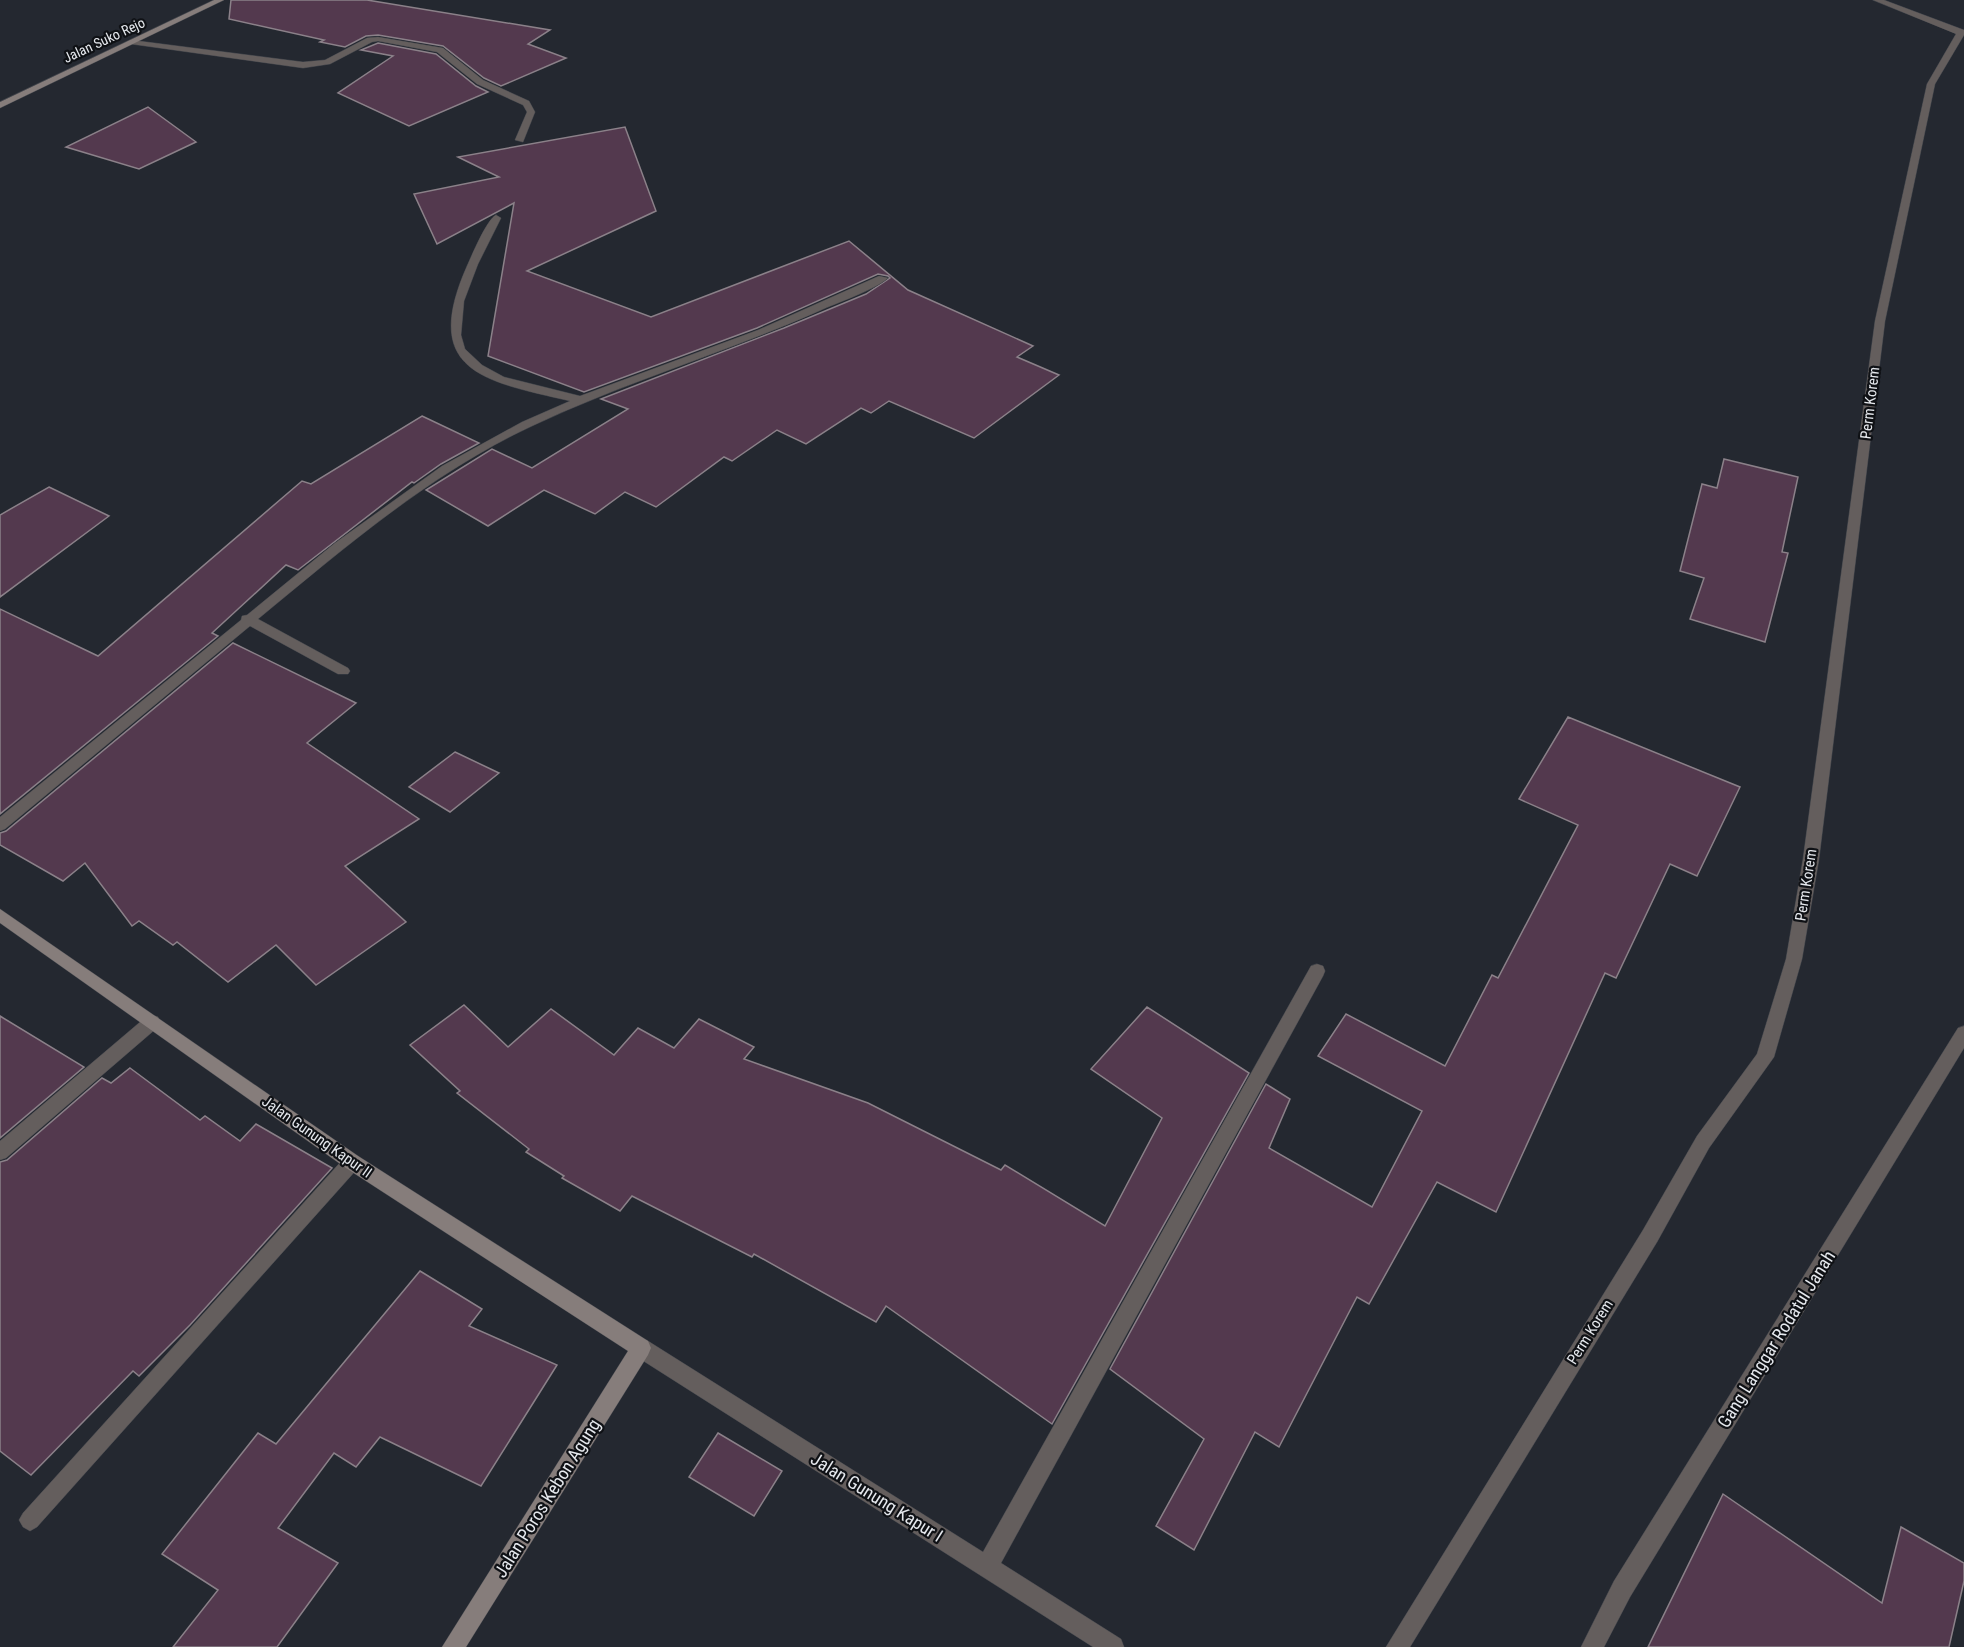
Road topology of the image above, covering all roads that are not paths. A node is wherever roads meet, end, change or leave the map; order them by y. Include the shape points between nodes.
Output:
1 (220, 0) edge
2 (1877, 0) edge
3 (1962, 33) edge
4 (131, 42) junction
5 (0, 105) edge
6 (520, 140) dead end
7 (496, 218) dead end
8 (883, 278) dead end
9 (581, 400) junction
10 (247, 619) junction
11 (344, 671) dead end
12 (0, 825) edge
13 (0, 915) edge
14 (1317, 971) dead end
15 (152, 1022) junction
16 (1964, 1033) edge
17 (0, 1152) edge
18 (352, 1162) junction
19 (641, 1348) junction
20 (30, 1520) dead end
21 (987, 1568) junction
22 (453, 1647) edge
23 (1113, 1647) edge
24 (1397, 1647) edge
25 (1592, 1647) edge

1 - 4 main road, Jalan Suko Rejo
2 - 3 street
3 - 24 street, Perm Korem via 1930,84 1880,321 1811,859 1794,960 1765,1057 1703,1142 1650,1236
4 - 5 main road, Jalan Suko Rejo
4 - 6 street via 303,66 327,62 370,40 431,47 447,54 487,85 526,103 531,112
7 - 9 street via 466,280 455,326 459,346 469,360 502,380
8 - 9 street via 762,332
9 - 10 street via 485,444 446,469
10 - 11 street
10 - 12 street
13 - 15 main road, Jalan Gunung Kapur II
14 - 21 street
15 - 17 street
15 - 18 main road, Jalan Gunung Kapur II
16 - 25 street, Gang Langgar Rodatul Janah via 1622,1589
18 - 19 main road, Jalan Gunung Kapur II
18 - 20 street
19 - 21 street, Jalan Gunung Kapur I
19 - 22 main road, Jalan Poros Kebon Agung
21 - 23 street, Jalan Gunung Kapur I

